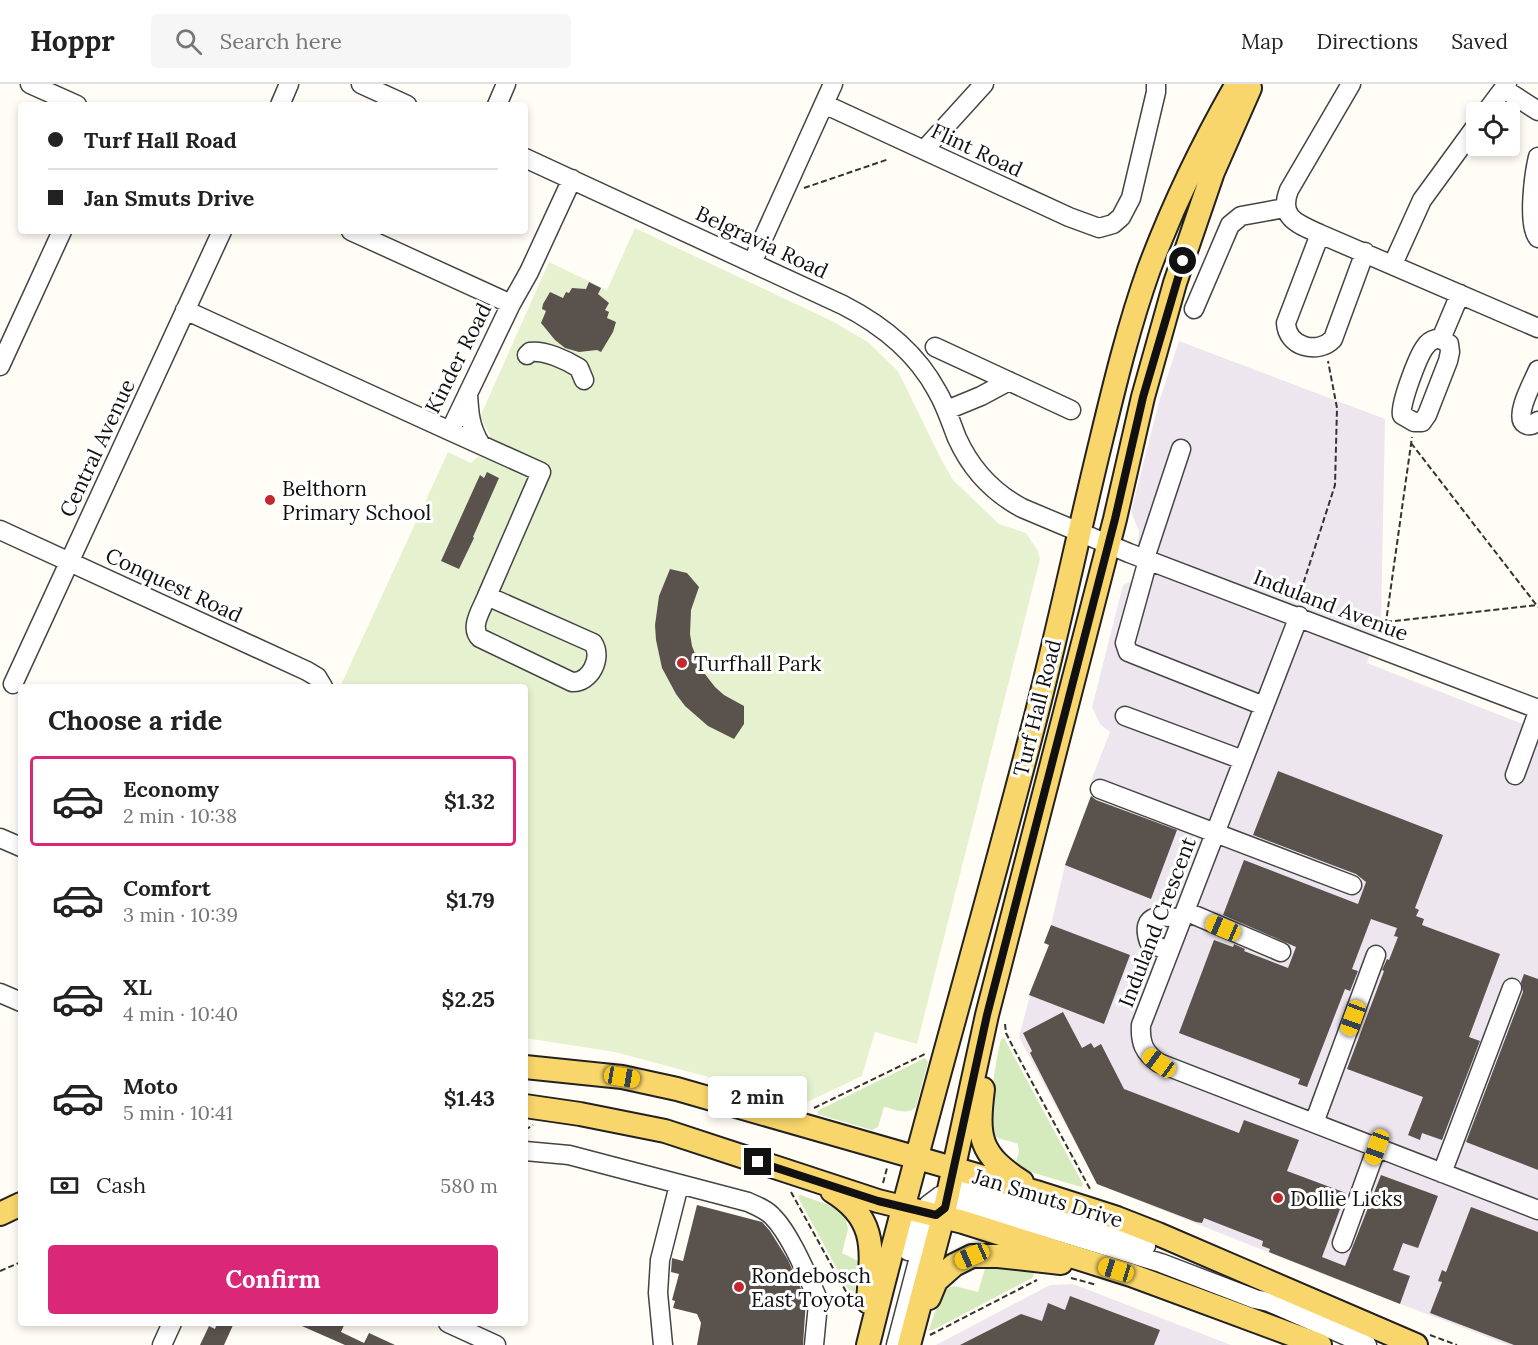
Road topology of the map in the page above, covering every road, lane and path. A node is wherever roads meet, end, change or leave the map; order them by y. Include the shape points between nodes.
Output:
1 (30, 84) edge
2 (289, 84) edge
3 (361, 84) edge
4 (506, 84) edge
5 (833, 84) edge
6 (984, 84) edge
7 (1155, 84) edge
8 (1238, 84) edge
9 (1251, 84) edge
10 (1351, 84) edge
11 (1506, 87) edge
12 (70, 102) edge
13 (281, 102) edge
14 (401, 102) edge
15 (498, 102) edge
16 (1494, 102) edge
17 (824, 104) junction
18 (1538, 111) edge
19 (1466, 140) edge
20 (924, 150) junction
21 (1538, 157) edge
22 (528, 159) edge
23 (889, 159) dead end
24 (572, 179) junction
25 (796, 185) dead end
26 (1285, 208) junction
27 (61, 234) edge
28 (221, 234) edge
29 (358, 234) edge
30 (1320, 234) junction
31 (1538, 238) edge
32 (1365, 252) junction
33 (752, 263) junction
34 (1394, 264) junction
35 (1460, 294) junction
36 (511, 304) junction
37 (1194, 309) dead end
38 (185, 310) junction
39 (1538, 328) edge
40 (1441, 339) dead end
41 (1325, 346) junction
42 (934, 347) dead end
43 (527, 356) dead end
44 (0, 366) edge
45 (1538, 370) edge
46 (584, 380) dead end
47 (1009, 381) junction
48 (468, 392) junction
49 (946, 410) junction
50 (1071, 410) dead end
51 (1538, 421) edge
52 (450, 431) junction
53 (481, 445) junction
54 (1181, 449) dead end
55 (0, 530) edge
56 (1079, 533) junction
57 (1108, 544) junction
58 (1146, 559) junction
59 (69, 562) junction
60 (487, 596) junction
61 (1538, 606) edge
62 (1296, 615) junction
63 (11, 683) edge
64 (321, 684) edge
65 (1264, 706) junction
66 (1538, 710) edge
67 (1125, 716) dead end
68 (1243, 760) junction
69 (1515, 775) dead end
70 (1100, 789) dead end
71 (1215, 834) junction
72 (0, 838) edge
73 (18, 846) edge
74 (1352, 885) dead end
75 (1183, 915) junction
76 (1169, 952) junction
77 (1281, 952) dead end
78 (1376, 955) dead end
79 (1512, 988) dead end
80 (0, 993) edge
81 (18, 1001) edge
82 (996, 1018) junction
83 (934, 1050) dead end
84 (528, 1067) edge
85 (813, 1109) dead end
86 (531, 1115) edge
87 (1314, 1123) junction
88 (1377, 1147) junction
89 (528, 1151) edge
90 (916, 1158) junction
91 (888, 1164) dead end
92 (953, 1169) junction
93 (1442, 1173) junction
94 (679, 1185) junction
95 (808, 1187) junction
96 (880, 1191) dead end
97 (1036, 1192) junction
98 (1094, 1195) dead end
99 (18, 1205) edge
100 (933, 1208) junction
101 (1538, 1210) edge
102 (0, 1214) edge
103 (1342, 1243) dead end
104 (18, 1263) edge
105 (1116, 1270) junction
106 (0, 1271) edge
107 (1041, 1277) dead end
108 (851, 1300) dead end
109 (171, 1326) edge
110 (455, 1326) edge
111 (915, 1342) edge
112 (162, 1345) edge
113 (496, 1345) edge
114 (663, 1345) edge
115 (814, 1345) edge
116 (867, 1345) edge
117 (884, 1345) edge
118 (896, 1345) edge
119 (1320, 1345) edge
120 (1367, 1345) edge
121 (1416, 1345) edge

1 - 12 street
2 - 13 street
3 - 14 street
4 - 15 street
5 - 17 street
6 - 20 street
7 - 20 street, Flint Road via 1131,198 1113,224 1099,228 1086,225
8 - 56 main road, Turf Hall Road via 1203,145 1149,270 1116,380
9 - 57 main road, Turf Hall Road via 1214,172 1175,283
10 - 26 street via 1295,177
11 - 16 street
11 - 18 street
17 - 20 street, Flint Road
17 - 33 street
19 - 34 street via 1422,200
21 - 31 street via 1532,222
22 - 24 street, Belgravia Road
23 - 25 path via 803,189
24 - 33 street, Belgravia Road
24 - 36 street, Kinder Road
26 - 30 street via 1295,222
26 - 37 street via 1247,214 1230,225
27 - 44 street
28 - 38 street, Central Avenue
29 - 36 street
30 - 32 street
30 - 41 street via 1286,329 1304,346
32 - 34 street
32 - 41 street via 1339,326
33 - 49 street, Belgravia Road via 843,305 885,330 921,366
34 - 35 street
35 - 39 street
35 - 40 street
36 - 48 street, Kinder Road
38 - 52 street, Kinder Road
38 - 59 street, Central Avenue
41 - 62 path via 1336,408 1335,485
42 - 47 street
43 - 46 street via 538,351 567,362 579,368
45 - 51 street via 1520,417 1528,425
47 - 49 street
47 - 50 street
48 - 52 street, Kinder Road
48 - 53 street via 469,420
49 - 56 street, Belgravia Road via 967,459 992,489 1006,500
52 - 53 street
53 - 60 street via 541,472
54 - 58 street
55 - 59 street, Conquest Road
56 - 57 street, Belgravia Road
56 - 90 main road, Turf Hall Road via 1037,711
57 - 58 street, Induland Avenue
57 - 82 main road, Turf Hall Road
58 - 62 street, Induland Avenue
58 - 65 street via 1125,643 1128,652
59 - 63 street, Central Avenue
59 - 64 street, Conquest Road via 307,671
60 - 60 street via 593,643 596,660 587,677 578,682 566,680 480,638 475,627
61 - 61 path via 1460,506 1411,443 1386,622
62 - 65 street, Induland Crescent
62 - 66 street, Induland Avenue
65 - 68 street, Induland Crescent
66 - 69 street
67 - 68 street
68 - 71 street, Induland Crescent
70 - 71 street
71 - 74 street
71 - 75 street, Induland Crescent
72 - 73 street
75 - 76 street, Induland Crescent
75 - 76 street via 1160,915 1152,918 1148,927 1150,944
75 - 77 street
76 - 87 street, Induland Crescent via 1141,1025 1142,1045 1148,1056
78 - 87 street
79 - 93 street
80 - 81 street
82 - 92 main road, Turf Hall Road
82 - 97 main road via 987,1052 981,1134 998,1164
82 - 98 path
83 - 85 path
84 - 90 main road, Jan Smuts Drive via 641,1080
86 - 95 main road via 580,1114 665,1131
87 - 88 street, Induland Crescent
88 - 93 street, Induland Crescent
88 - 103 street
89 - 94 street via 569,1155
90 - 92 main road, Jan Smuts Drive
90 - 100 main road, Turf Hall Road
91 - 96 path
92 - 97 main road, Jan Smuts Drive
92 - 100 main road, Turf Hall Road
93 - 101 street, Induland Crescent
94 - 114 street via 660,1260 658,1293
94 - 115 street via 748,1202 775,1218 817,1297
95 - 100 main road
95 - 108 path via 789,1188
95 - 116 main road via 843,1198 862,1218 871,1239
97 - 121 main road, Jan Smuts Drive via 1158,1233
99 - 102 main road
100 - 105 main road
100 - 111 main road, Turf Hall Road
100 - 116 main road, Turf Hall Road
100 - 117 street via 914,1226
100 - 118 street
100 - 120 street via 968,1190 1047,1212 1259,1292 1269,1302
104 - 106 path
105 - 111 main road via 972,1256 936,1281
105 - 119 main road
107 - 111 path
109 - 112 street
110 - 113 street

